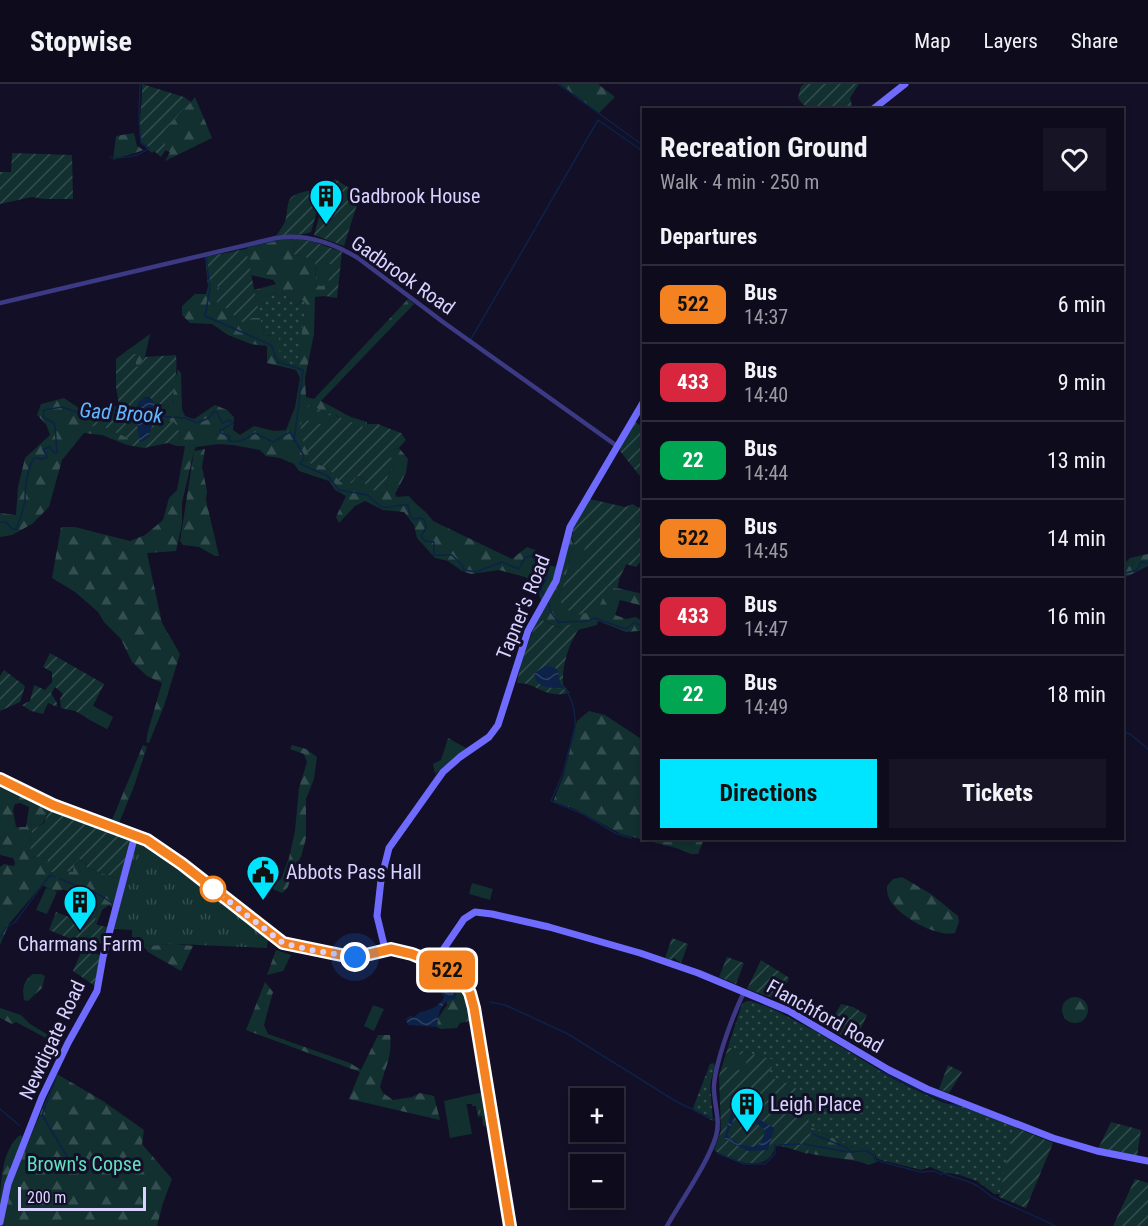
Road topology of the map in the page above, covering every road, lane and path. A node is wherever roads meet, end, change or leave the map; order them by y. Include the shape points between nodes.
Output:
1 (905, 84) edge
2 (875, 108) edge
3 (0, 303) edge
4 (642, 404) edge
5 (617, 446) junction
6 (0, 779) edge
7 (135, 835) junction
8 (385, 950) junction
9 (434, 963) junction
10 (744, 992) junction
11 (1148, 1161) edge
12 (0, 1222) edge
13 (510, 1226) edge
14 (667, 1226) edge

1 - 2 street
3 - 5 street, Gadbrook Road via 276,238 311,238 358,258
4 - 5 street, Tapner's Road
5 - 8 street, Tapner's Road via 570,526 556,581 528,631 498,725 489,737 443,772 389,848 377,916
6 - 7 street via 53,805
7 - 8 street via 182,864 283,943 357,957
7 - 12 street, Newdigate Road via 97,991 42,1097 8,1184
8 - 9 street
9 - 10 street, Flanchford Road via 464,919 482,913 640,952
9 - 13 street via 462,980 470,993
10 - 11 street, Flanchford Road via 789,1011 927,1089 1076,1146
10 - 14 street via 717,1069 716,1137

